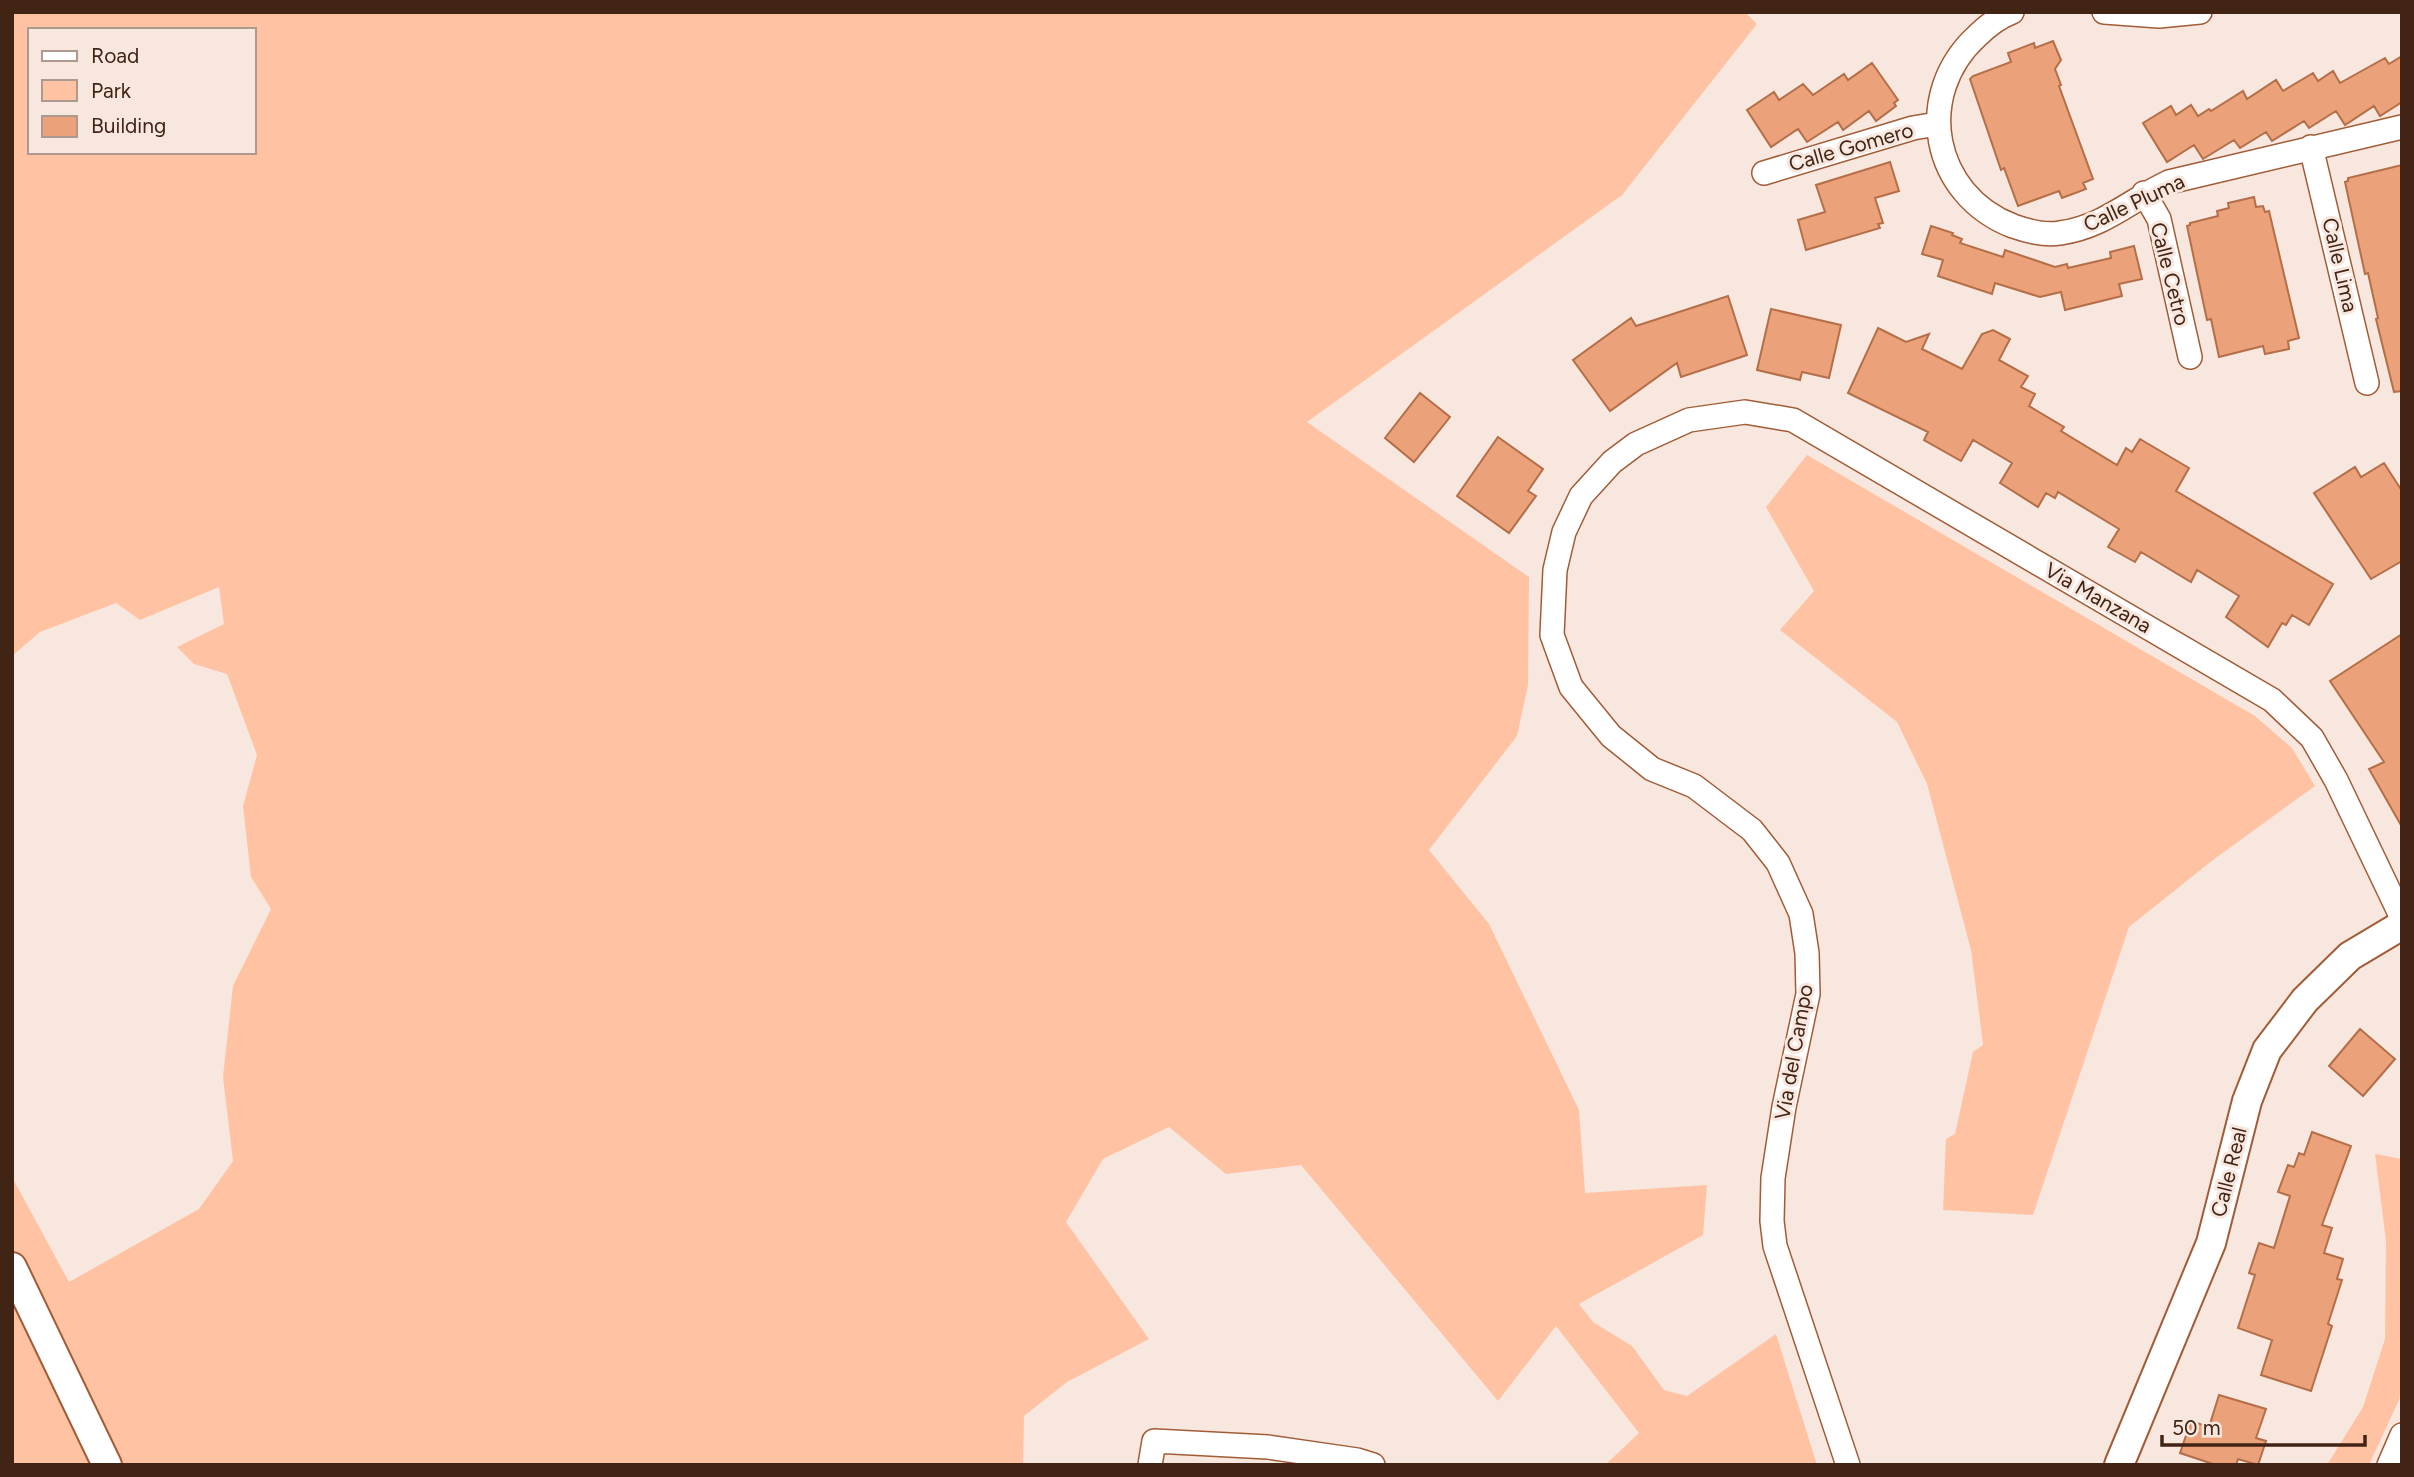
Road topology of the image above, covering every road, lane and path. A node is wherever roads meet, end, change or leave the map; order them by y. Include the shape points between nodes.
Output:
1 (2012, 12) edge
2 (2104, 12) edge
3 (2200, 12) edge
4 (1937, 124) junction
5 (2402, 127) edge
6 (2311, 147) junction
7 (1764, 173) dead end
8 (2144, 193) junction
9 (2190, 357) dead end
10 (2367, 383) dead end
11 (1689, 419) joint
12 (2402, 918) edge
13 (2402, 925) edge
14 (12, 1267) edge
15 (2402, 1435) edge
16 (107, 1465) edge
17 (1150, 1465) edge
18 (1373, 1465) edge
19 (1847, 1465) edge
20 (2119, 1465) edge
21 (2389, 1465) edge

1 - 4 street, Calle Pluma via 1980,32 1961,53 1945,80
2 - 3 street via 2159,16
4 - 7 street, Calle Gomero
4 - 8 street, Calle Pluma via 1945,162 1967,197 1996,219 2027,232 2056,234 2089,227
5 - 6 street, Calle Pluma
6 - 8 street, Calle Pluma via 2169,182
6 - 10 street, Calle Lima
8 - 9 street, Calle Cetro via 2159,219
11 - 12 street, Via Manzana via 1745,412 1793,420 2272,700 2312,738
11 - 19 street, Via del Campo via 1636,444 1581,496 1564,532 1555,570 1552,635 1571,687 1611,736 1652,769 1694,786 1752,830 1778,863 1801,914 1808,994 1784,1107 1773,1178 1772,1221 1779,1257
13 - 20 street, Calle Real via 2350,956 2305,1000 2267,1050 2247,1101 2211,1243
14 - 16 street
15 - 21 street
17 - 18 street via 1154,1441 1268,1447

